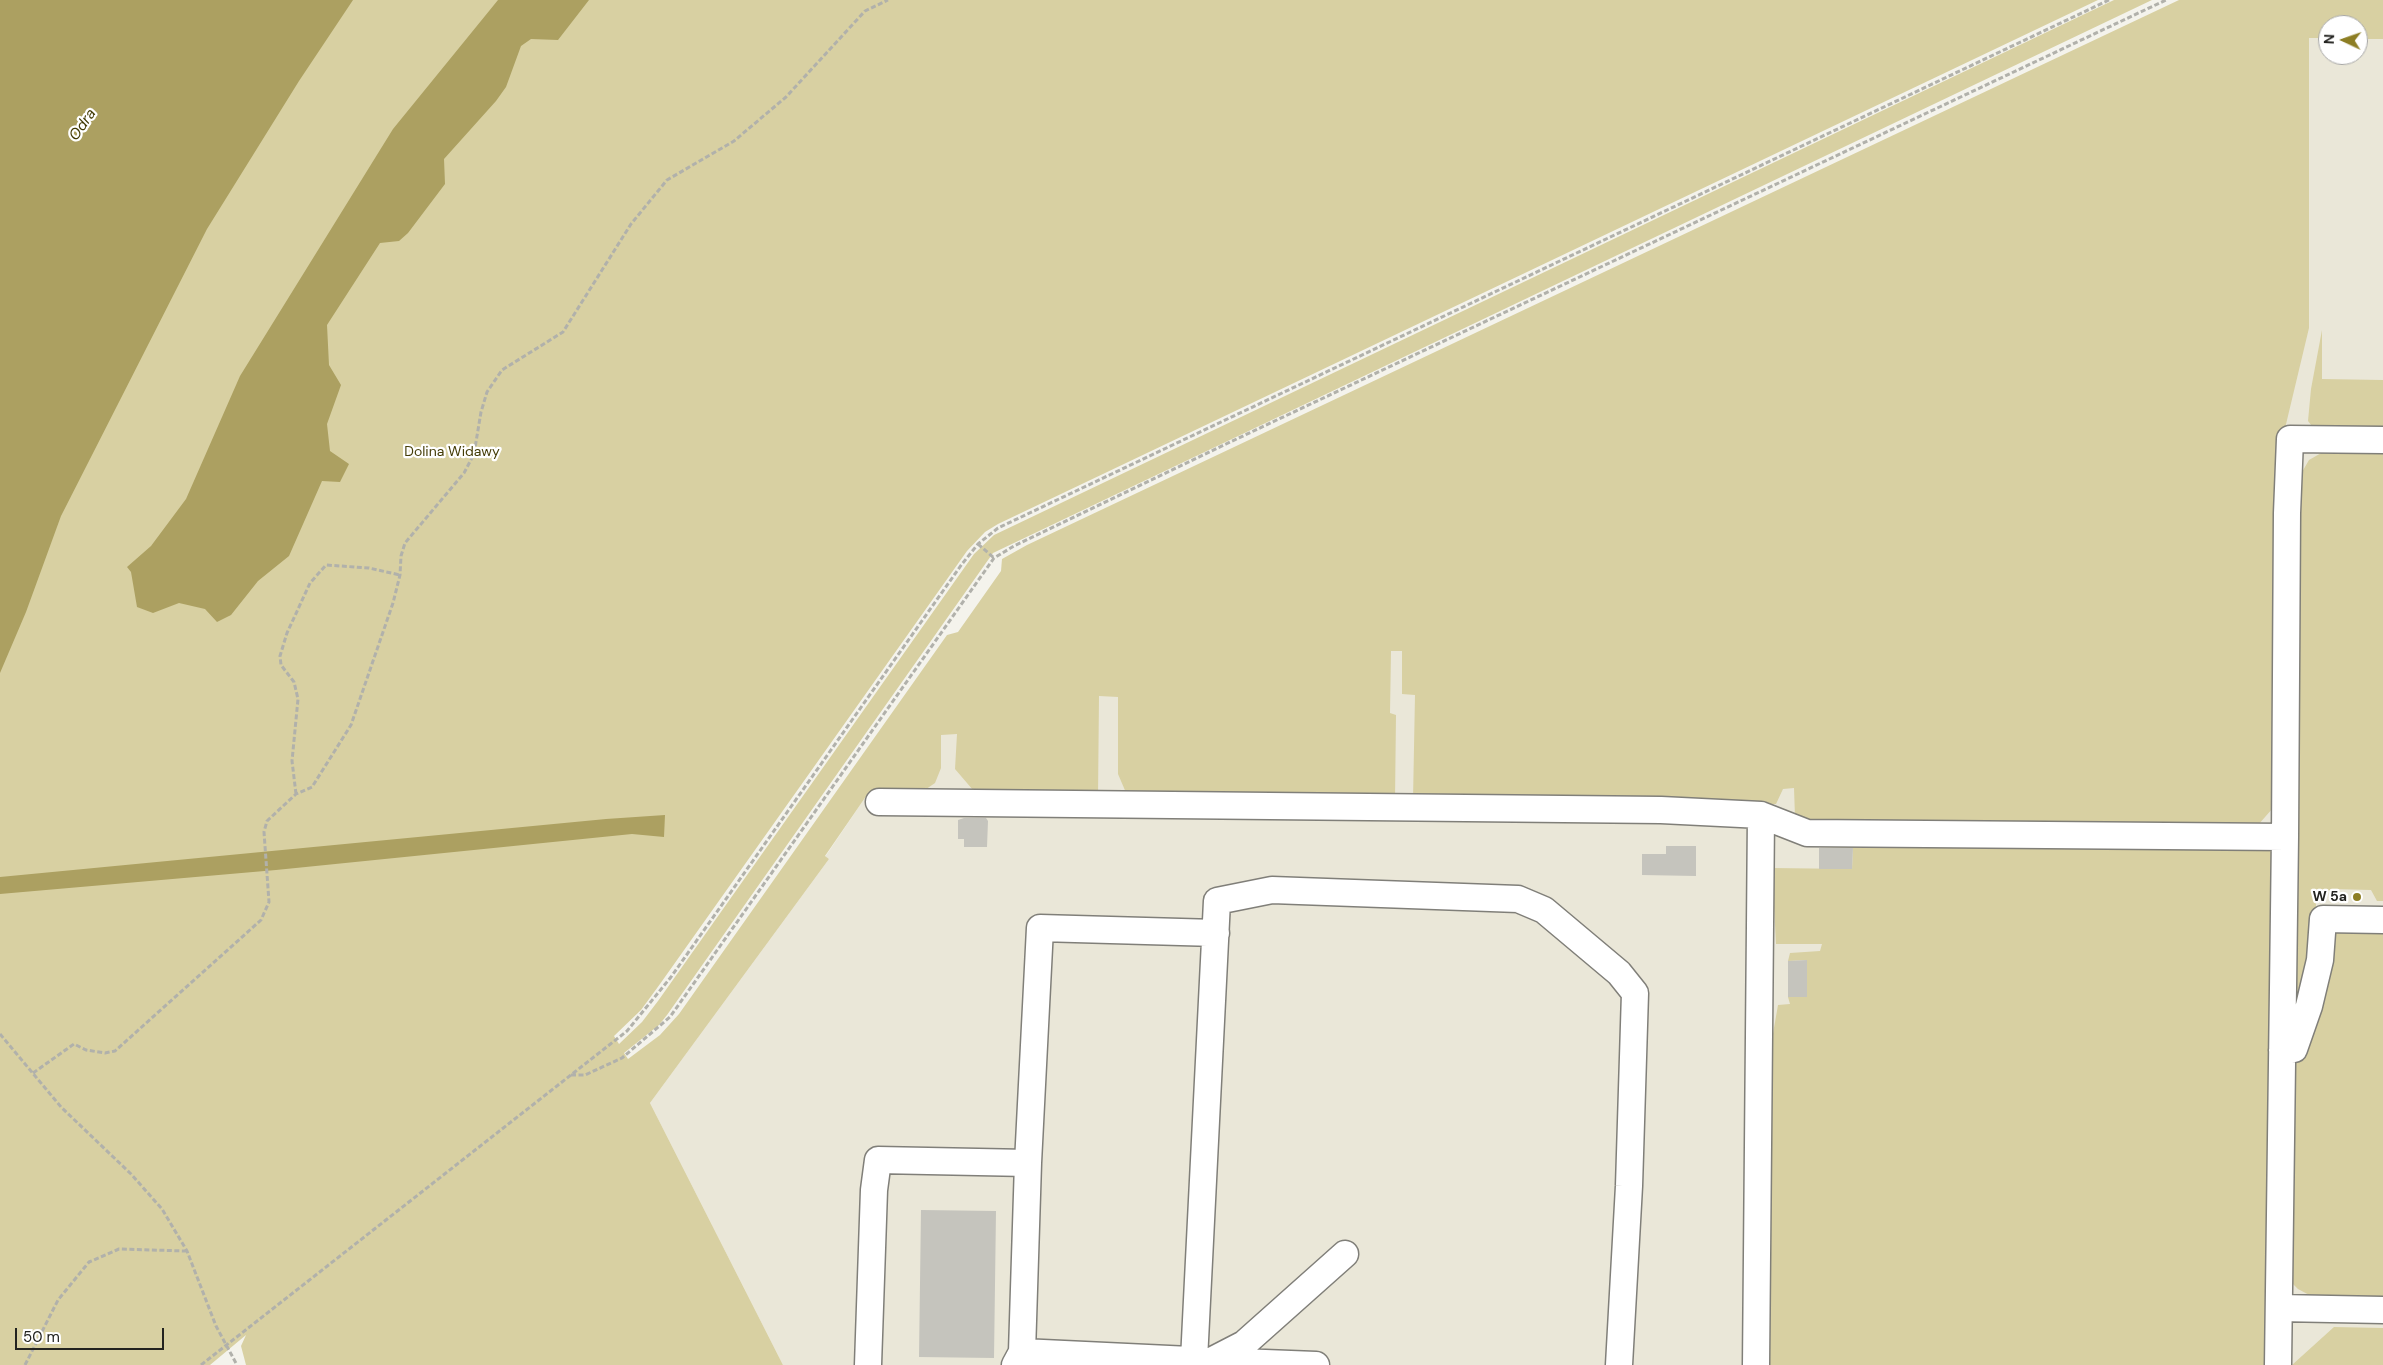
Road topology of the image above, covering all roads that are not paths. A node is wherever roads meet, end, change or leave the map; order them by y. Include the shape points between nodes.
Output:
1 (2383, 440) edge
2 (879, 802) dead end
3 (1760, 815) junction
4 (2285, 836) junction
5 (2383, 920) edge
6 (1216, 932) junction
7 (2282, 1050) junction
8 (1028, 1163) junction
9 (1345, 1254) dead end
10 (2279, 1308) junction
11 (2383, 1310) edge
12 (1018, 1358) edge
13 (1202, 1360) junction
14 (868, 1365) edge
15 (1316, 1365) edge
16 (1619, 1365) edge
17 (1756, 1365) edge
18 (2278, 1365) edge

1 - 4 lane via 2290,439
2 - 3 lane via 1661,810
3 - 4 lane via 1807,833
3 - 17 lane
4 - 7 lane
5 - 7 lane via 2323,919 2320,960 2309,1006 2294,1049
6 - 8 lane via 1040,928
6 - 13 lane
6 - 16 lane via 1217,900 1272,890 1518,899 1544,910 1619,973 1635,993
7 - 10 lane
8 - 12 lane
8 - 14 lane via 878,1160 874,1190
9 - 13 lane via 1244,1344
10 - 11 lane
10 - 18 lane
12 - 13 lane
13 - 15 lane

